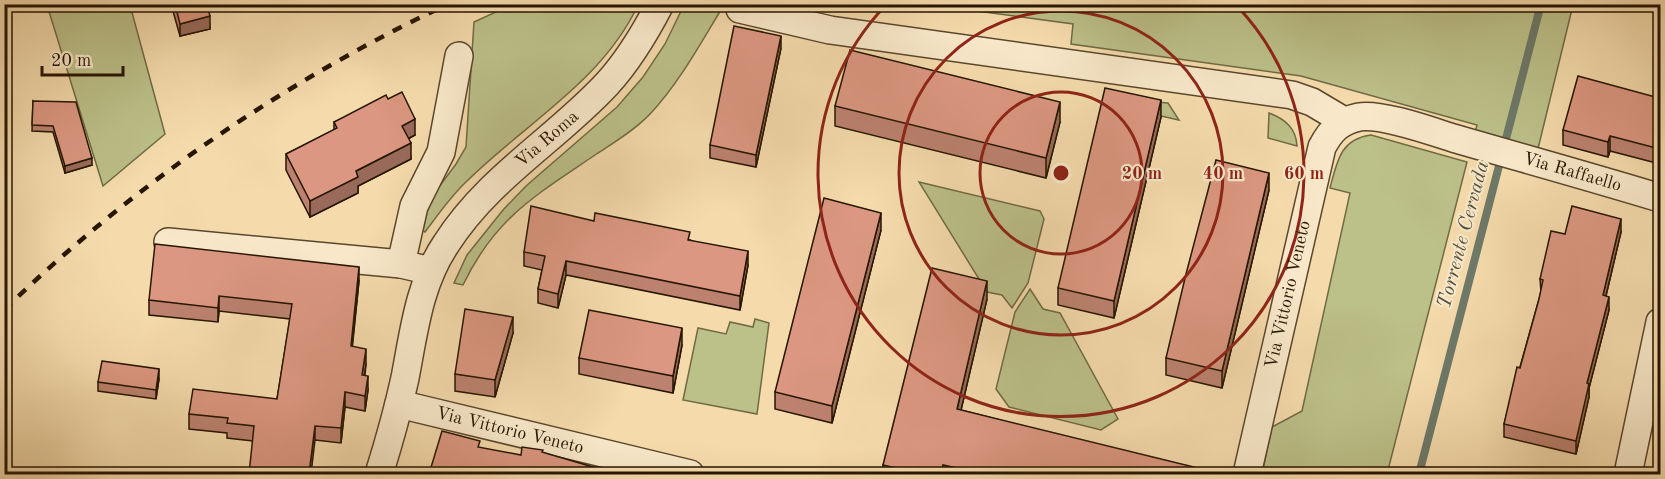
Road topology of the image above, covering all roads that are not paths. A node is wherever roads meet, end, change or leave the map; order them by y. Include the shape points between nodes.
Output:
1 (660, 4) edge
2 (740, 9) dead end
3 (459, 56) dead end
4 (1344, 122) junction
5 (1660, 198) edge
6 (168, 242) dead end
7 (401, 264) junction
8 (431, 271) junction
9 (1660, 322) edge
10 (399, 404) junction
11 (1650, 412) edge
12 (650, 470) edge
13 (379, 474) edge
14 (690, 474) edge
15 (1247, 474) edge
16 (1628, 474) edge

1 - 8 street, Via Roma via 636,47 607,84 486,192 455,230
2 - 4 street via 830,30 1292,95 1312,102
3 - 7 street via 441,152 414,206
4 - 5 street, Via Raffaello via 1379,118
4 - 15 street, Via Vittorio Veneto via 1335,127 1322,147
6 - 7 street
7 - 8 street
8 - 10 street, Via Roma via 418,308
9 - 11 street
10 - 12 street, Via Vittorio Veneto
10 - 13 street, Via Roma
11 - 16 street
12 - 14 street, Via Vittorio Veneto

